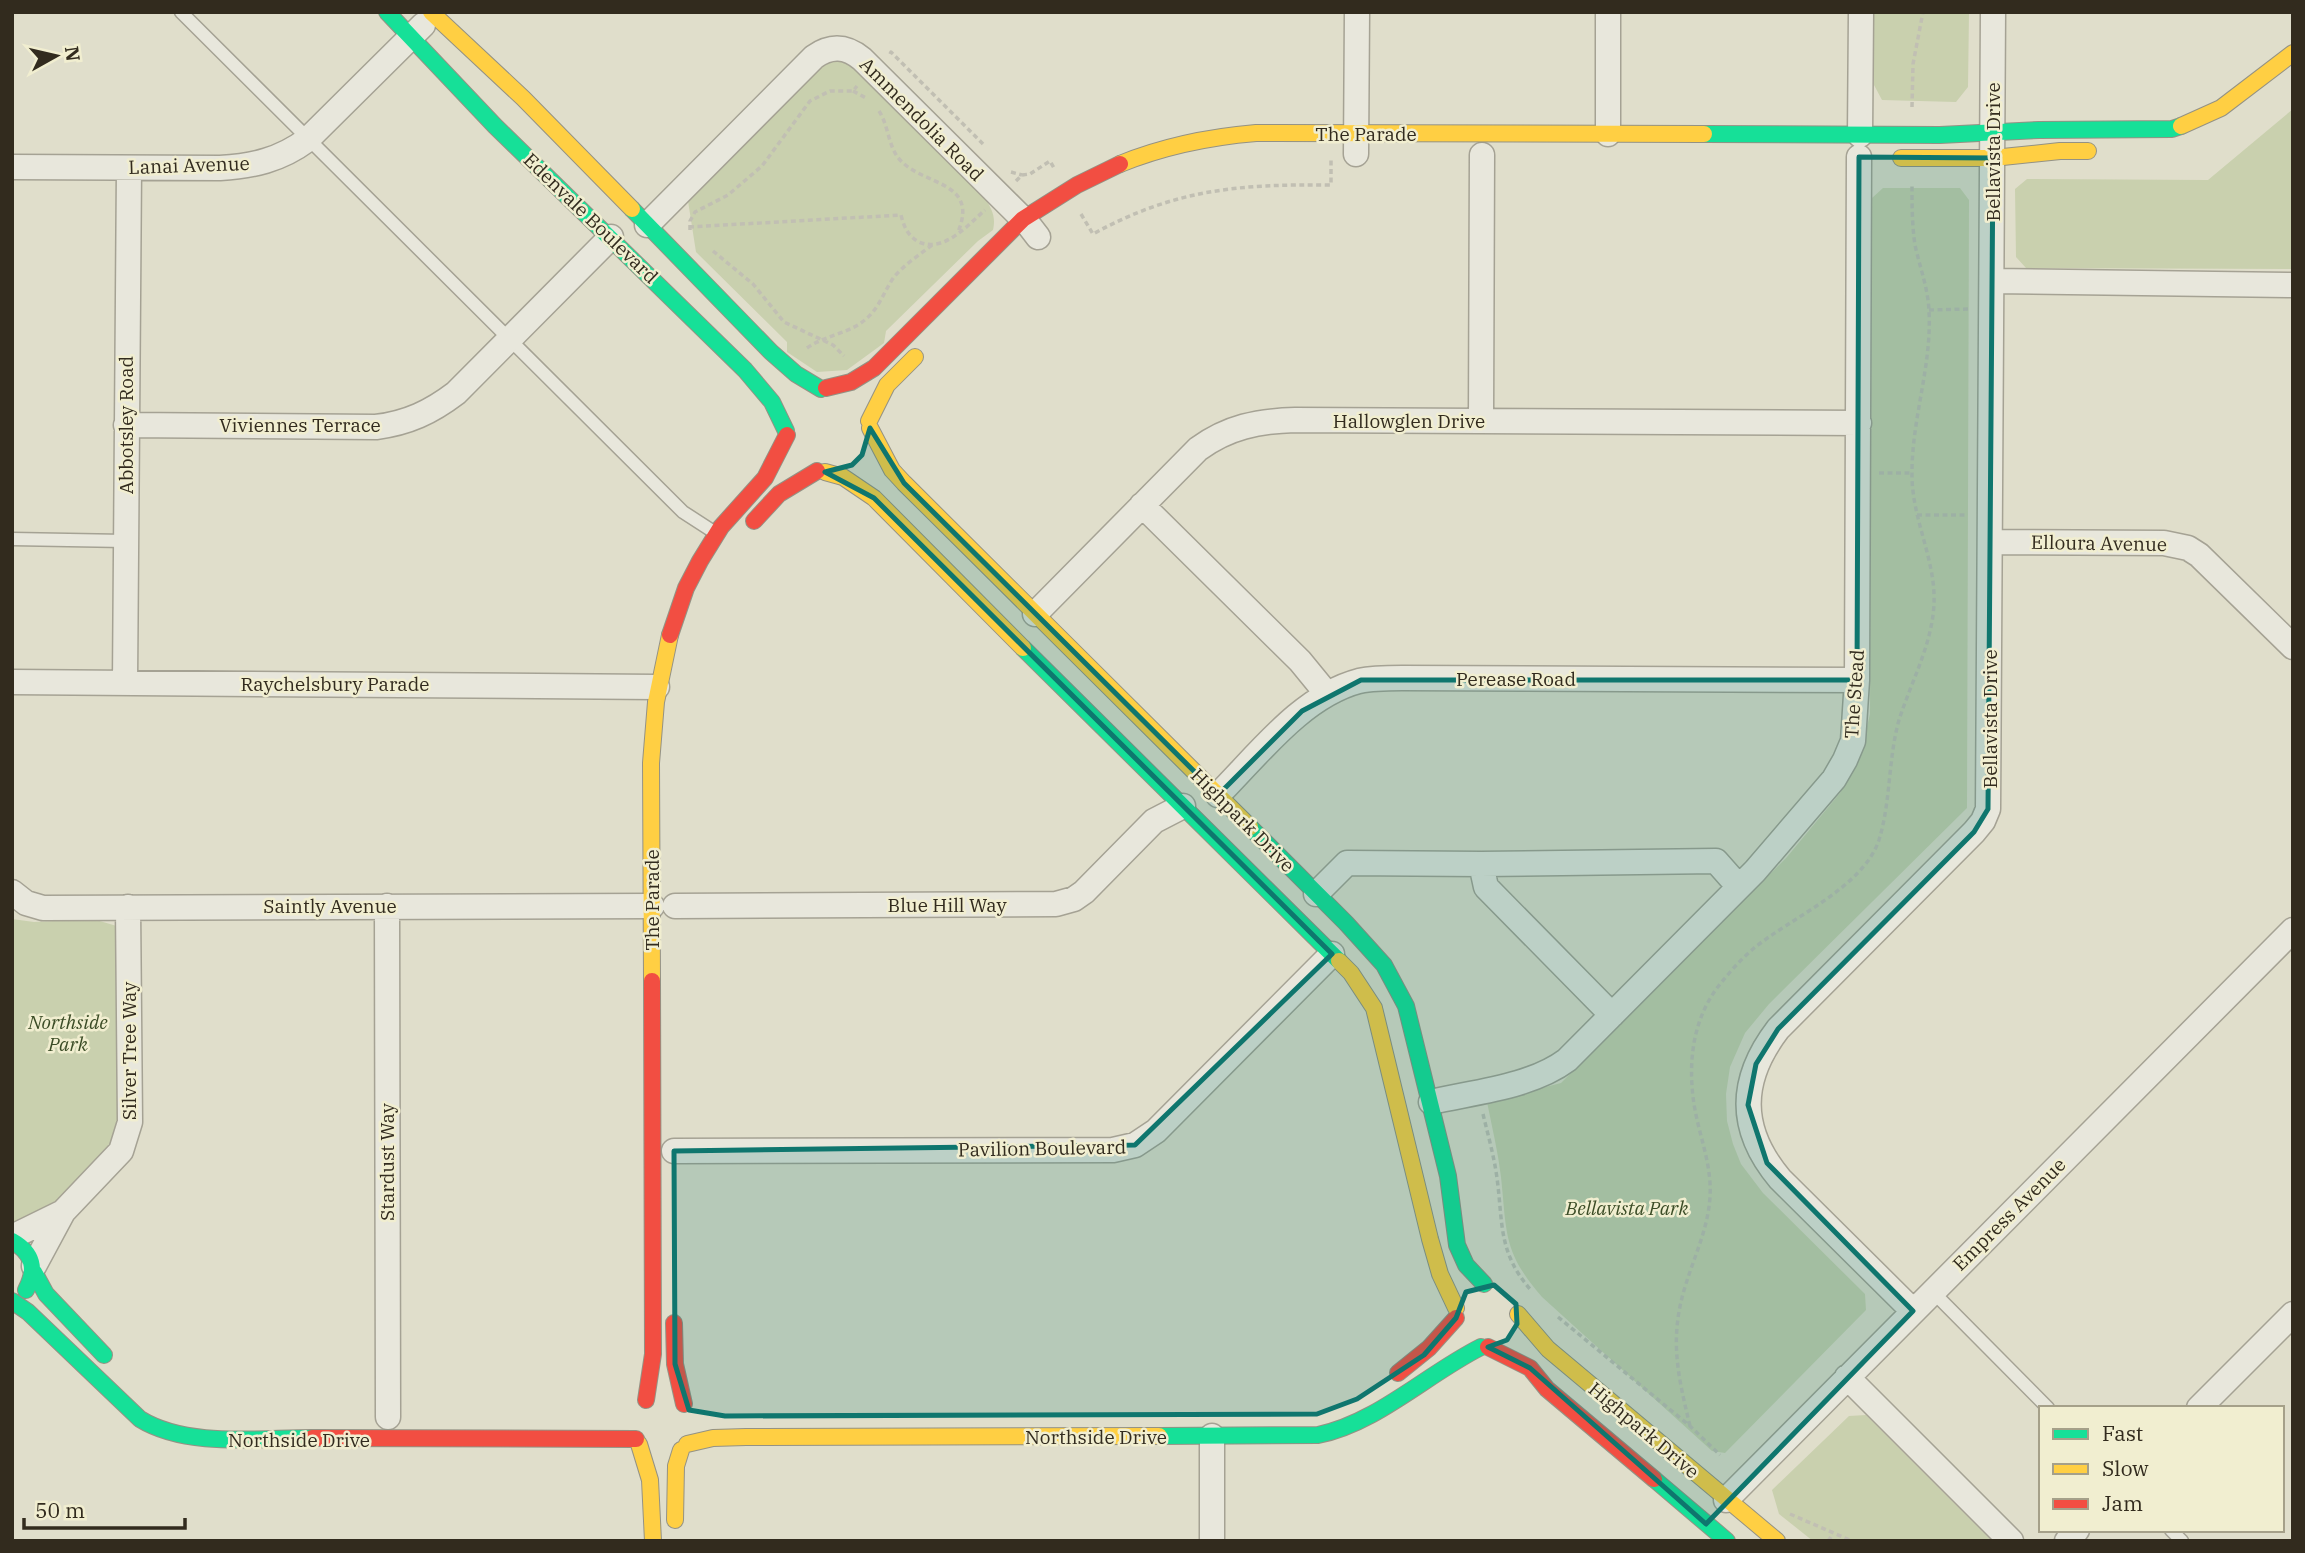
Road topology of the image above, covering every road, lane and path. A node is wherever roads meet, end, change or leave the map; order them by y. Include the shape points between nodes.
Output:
1 (181, 12) edge
2 (387, 12) edge
3 (1356, 12) edge
4 (1608, 12) edge
5 (1861, 12) edge
6 (1993, 12) edge
7 (433, 13) edge
8 (411, 37) junction
9 (2293, 53) edge
10 (874, 70) junction
11 (853, 91) junction
12 (867, 98) dead end
13 (876, 107) dead end
14 (1992, 131) junction
15 (1608, 134) junction
16 (307, 140) junction
17 (984, 145) dead end
18 (1357, 149) junction
19 (2099, 151) dead end
20 (1863, 153) junction
21 (1483, 155) dead end
22 (1993, 158) junction
23 (1003, 164) dead end
24 (12, 167) edge
25 (128, 168) junction
26 (1022, 175) dead end
27 (647, 225) junction
28 (1034, 232) junction
29 (691, 233) dead end
30 (957, 234) dead end
31 (611, 237) junction
32 (710, 249) dead end
33 (1992, 281) junction
34 (2293, 285) edge
35 (1992, 309) junction
36 (1929, 310) dead end
37 (510, 339) junction
38 (922, 349) dead end
39 (862, 376) junction
40 (824, 389) junction
41 (856, 400) joint
42 (1481, 421) junction
43 (1858, 423) junction
44 (126, 425) junction
45 (869, 425) junction
46 (786, 433) junction
47 (865, 449) dead end
48 (852, 464) dead end
49 (811, 466) junction
50 (1912, 473) dead end
51 (1858, 474) junction
52 (1142, 505) junction
53 (1991, 514) junction
54 (1917, 515) dead end
55 (746, 532) dead end
56 (717, 534) junction
57 (12, 539) edge
58 (125, 541) junction
59 (1991, 542) junction
60 (1035, 614) junction
61 (2293, 647) edge
62 (1857, 680) junction
63 (12, 682) edge
64 (125, 683) junction
65 (657, 687) junction
66 (1327, 694) junction
67 (1218, 795) junction
68 (1183, 806) junction
69 (1481, 864) junction
70 (1739, 887) junction
71 (12, 892) edge
72 (1316, 894) junction
73 (387, 906) junction
74 (669, 906) junction
75 (128, 907) junction
76 (2293, 930) edge
77 (1332, 954) junction
78 (1612, 1015) junction
79 (1478, 1091) junction
80 (1431, 1102) junction
81 (669, 1151) junction
82 (64, 1212) junction
83 (12, 1239) edge
84 (34, 1269) junction
85 (1484, 1284) junction
86 (1532, 1291) dead end
87 (1932, 1291) junction
88 (12, 1300) edge
89 (674, 1310) dead end
90 (1913, 1311) junction
91 (1456, 1313) junction
92 (1518, 1314) junction
93 (2293, 1314) edge
94 (1558, 1316) dead end
95 (1485, 1347) junction
96 (115, 1365) dead end
97 (1847, 1377) junction
98 (1380, 1384) dead end
99 (2046, 1406) edge
100 (2201, 1406) edge
101 (691, 1413) junction
102 (637, 1420) junction
103 (388, 1423) junction
104 (1212, 1425) junction
105 (684, 1447) junction
106 (1724, 1459) dead end
107 (1726, 1500) junction
108 (1782, 1510) dead end
109 (1706, 1524) junction
110 (1833, 1534) junction
111 (653, 1541) edge
112 (675, 1541) edge
113 (1212, 1541) edge
114 (1727, 1541) edge
115 (1777, 1541) edge
116 (1828, 1541) edge
117 (1852, 1541) edge
118 (2011, 1541) edge

1 - 16 lane
2 - 8 street, Edenvale Boulevard
3 - 18 street
4 - 15 street
5 - 20 street, The Stead
6 - 14 street, Bellavista Drive
7 - 8 street, Lanai Avenue
7 - 27 street, Edenvale Boulevard
8 - 16 street, Lanai Avenue
8 - 31 street, Edenvale Boulevard via 495,126
9 - 14 street, The Parade via 2217,111 2189,126 2147,131
10 - 11 path
10 - 17 path via 891,52
10 - 27 street, Ammendolia Road via 853,51 842,47 822,51
10 - 28 street, Ammendolia Road
11 - 12 path
11 - 29 path via 830,91 802,108 762,166 728,195 692,216
13 - 30 path via 899,159 955,192 962,210
14 - 20 street, The Parade via 1940,135
14 - 22 street, Bellavista Drive
15 - 18 street, The Parade
15 - 20 street, The Parade
16 - 25 street, Lanai Avenue via 285,155 240,167
16 - 37 lane
18 - 28 street, The Parade via 1227,135 1179,144 1125,160 1067,189
19 - 22 street, The Parade
20 - 22 street, The Parade
20 - 43 street, The Stead
21 - 42 street
22 - 33 street, Bellavista Drive
23 - 26 path
24 - 25 street, Lanai Avenue
25 - 44 street, Abbotsley Road
27 - 40 street, Edenvale Boulevard via 777,358
28 - 39 street, The Parade
31 - 37 street, Viviennes Terrace
31 - 46 street, Edenvale Boulevard via 758,383
32 - 39 path via 753,284 784,322 833,345
33 - 34 street
33 - 35 street, Bellavista Drive
35 - 36 path
35 - 53 street, Bellavista Drive
37 - 44 street, Viviennes Terrace via 442,404 393,425
37 - 56 lane via 683,512
38 - 45 street via 887,385
39 - 40 street, The Parade
40 - 41 street, Edenvale Boulevard via 840,390
40 - 46 street, The Parade via 796,404
41 - 45 street, Highpark Drive
42 - 43 street, Hallowglen Drive
42 - 52 street, Hallowglen Drive via 1249,424 1198,449
43 - 51 street, The Stead
44 - 58 street, Abbotsley Road
45 - 47 street
45 - 60 street, Highpark Drive via 892,470
46 - 49 street, Edenvale Boulevard via 790,447
46 - 56 street, The Parade via 765,477
48 - 49 street via 839,471
49 - 55 street
49 - 68 street, Highpark Drive via 843,477 874,498
50 - 51 path
51 - 62 street, The Stead
52 - 60 street, Hallowglen Drive
52 - 66 street via 1300,661
53 - 54 path
53 - 59 street, Bellavista Drive
56 - 65 street, The Parade via 679,606
57 - 58 lane
58 - 64 street, Abbotsley Road
59 - 61 street, Elloura Avenue via 2164,543 2188,548
59 - 90 street, Bellavista Drive via 1989,794 1983,821 1778,1029 1760,1056 1750,1084 1751,1126 1766,1163
60 - 67 street, Highpark Drive
62 - 66 street, Perease Road via 1380,678 1361,680
62 - 70 street, The Stead via 1856,720 1846,760 1821,796
63 - 64 street, Raychelsbury Parade
64 - 65 street, Raychelsbury Parade
65 - 74 street, The Parade via 651,763
66 - 67 street, Perease Road via 1303,710
67 - 72 street, Highpark Drive
68 - 74 street, Blue Hill Way via 1154,821 1084,892 1056,904
68 - 77 street, Highpark Drive
69 - 70 street via 1716,861
69 - 72 street via 1347,863
69 - 78 street via 1486,887
70 - 78 street, The Stead
71 - 75 street, Saintly Avenue via 35,907
72 - 80 street, Highpark Drive via 1373,951 1396,985 1412,1025
73 - 74 street, Saintly Avenue
73 - 75 street, Saintly Avenue
73 - 103 street, Stardust Way
74 - 81 street, The Parade
75 - 82 street, Silver Tree Way via 128,1135 112,1163
76 - 87 street, Empress Avenue
77 - 81 street, Pavilion Boulevard via 1156,1131 1135,1146 1113,1150
77 - 91 street, Highpark Drive via 1364,991 1380,1028 1430,1239
78 - 79 street, The Stead via 1555,1069
79 - 80 street, The Stead
79 - 86 path via 1497,1179 1503,1239 1514,1268
80 - 85 street, Highpark Drive via 1457,1245 1466,1265
81 - 102 street, The Parade via 653,1354
82 - 83 street, Silver Tree Way
82 - 84 street, Silver Tree Way
83 - 84 street via 27,1251
84 - 88 street via 26,1290
84 - 96 street via 46,1294
85 - 91 street via 1466,1292
85 - 92 street via 1507,1292
87 - 90 street, Empress Avenue
87 - 99 lane
88 - 103 street, Northside Drive via 140,1419 171,1434 212,1440
89 - 101 street via 675,1364
90 - 97 street, Empress Avenue
91 - 95 street via 1464,1337
91 - 98 street via 1424,1355
92 - 95 street via 1510,1336
92 - 107 street, Highpark Drive via 1548,1349
93 - 100 street
94 - 106 path
95 - 104 street, Northside Drive via 1450,1363 1363,1420 1334,1432 1301,1436
95 - 109 street, Highpark Drive via 1530,1368 1547,1389
97 - 107 street, Empress Avenue
97 - 118 street
101 - 102 street via 676,1398 666,1396
101 - 105 street via 693,1431
102 - 103 street, Northside Drive
102 - 105 street via 652,1454 667,1456
102 - 111 street via 652,1477
104 - 105 street, Northside Drive via 713,1438
104 - 113 street
105 - 112 street via 676,1466
107 - 109 street
107 - 115 street, Highpark Drive
108 - 110 path
109 - 114 street, Highpark Drive
110 - 116 path
110 - 117 path

